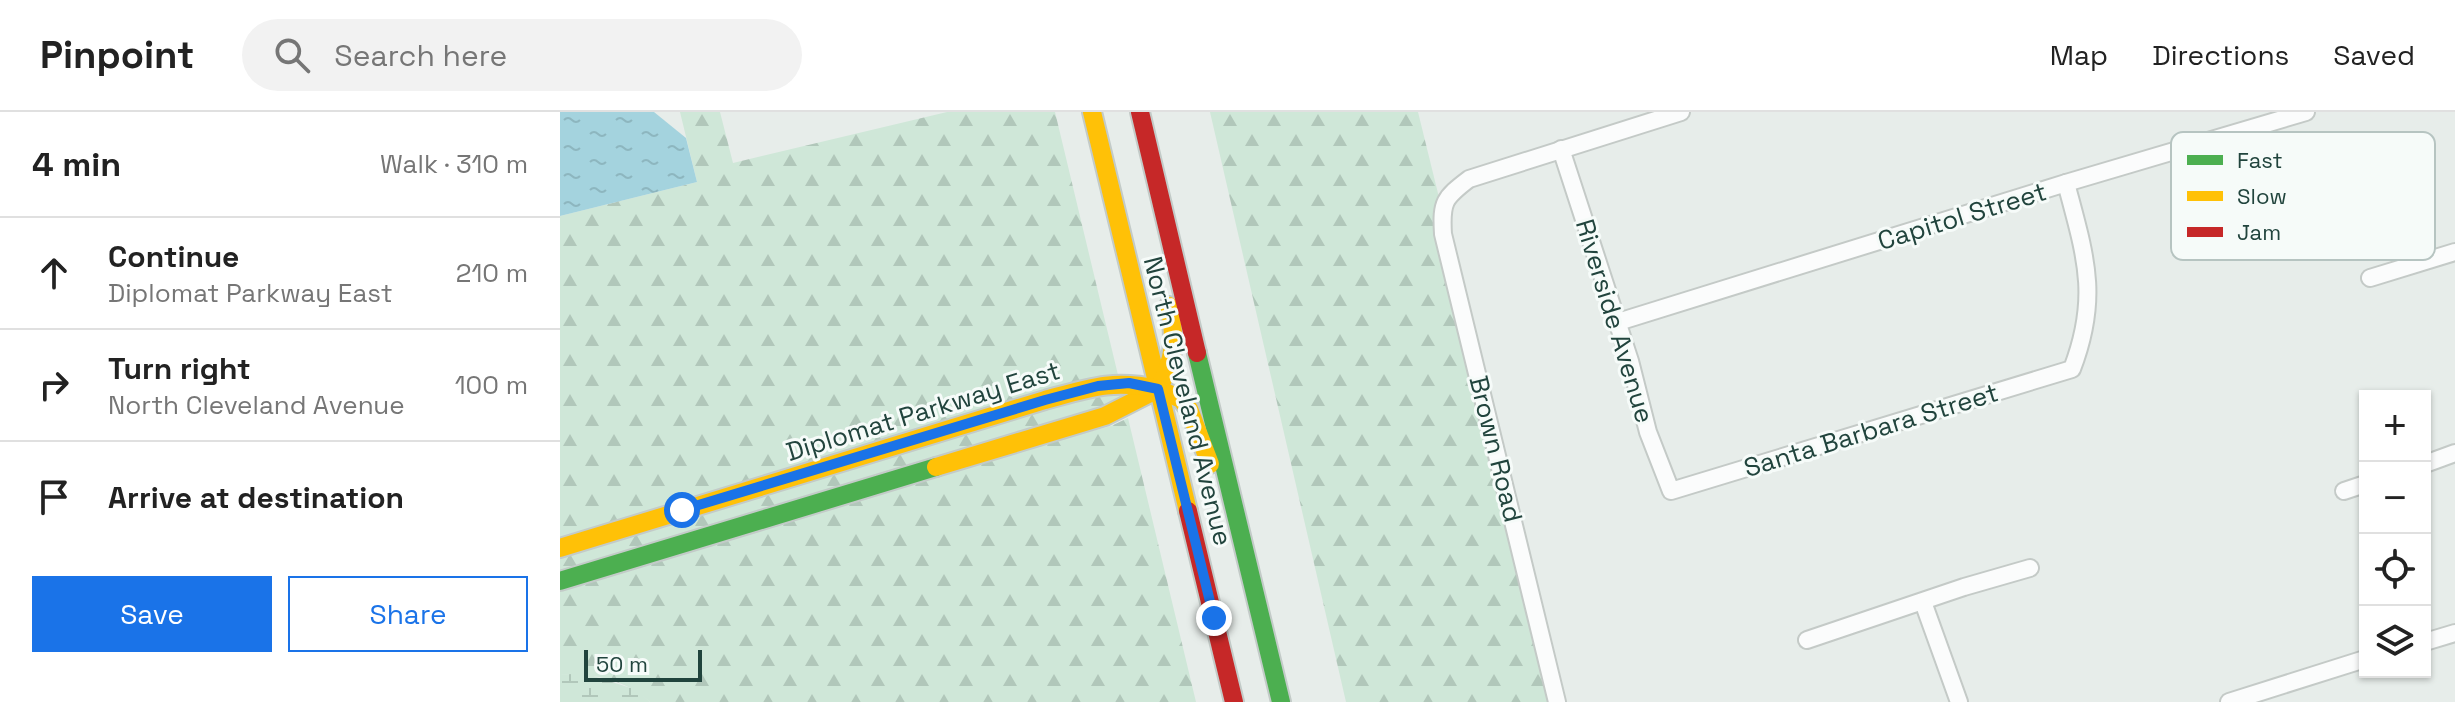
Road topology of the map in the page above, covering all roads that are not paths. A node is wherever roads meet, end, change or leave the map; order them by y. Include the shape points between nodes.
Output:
1 (1092, 112) edge
2 (1125, 112) edge
3 (1140, 112) edge
4 (1681, 112) edge
5 (2306, 112) edge
6 (2238, 132) edge
7 (1561, 149) junction
8 (2171, 152) edge
9 (2066, 183) junction
10 (2455, 252) edge
11 (2435, 258) edge
12 (2429, 260) edge
13 (2370, 278) dead end
14 (1618, 322) junction
15 (1158, 389) junction
16 (2455, 453) edge
17 (2430, 462) edge
18 (2359, 486) edge
19 (1671, 491) joint
20 (2344, 491) dead end
21 (560, 548) edge
22 (2030, 568) dead end
23 (1249, 569) junction
24 (560, 581) edge
25 (1923, 602) junction
26 (2455, 633) edge
27 (1807, 640) dead end
28 (2431, 640) edge
29 (2359, 661) edge
30 (1234, 702) edge
31 (1281, 702) edge
32 (1557, 702) edge
33 (1959, 702) edge
34 (2229, 702) edge

1 - 15 main road, North Cleveland Avenue
2 - 15 main road via 1174,327 1171,368
3 - 23 main road, North Cleveland Avenue
4 - 7 street
5 - 6 street, Capitol Street
7 - 14 street, Riverside Avenue
7 - 32 street, Brown Road via 1469,179 1448,196 1442,210 1443,234
8 - 9 street, Capitol Street
9 - 14 street, Capitol Street
9 - 19 street, Santa Barbara Street via 2088,271 2082,342 2072,369
10 - 11 street
12 - 13 street
14 - 19 street, Riverside Avenue via 1648,432
15 - 21 main road, Diplomat Parkway East via 1129,383 1098,386 1045,400
15 - 23 main road via 1181,399 1189,409
15 - 24 main road via 1108,417
15 - 30 main road, North Cleveland Avenue
16 - 17 street
18 - 20 street
22 - 25 street
23 - 31 main road, North Cleveland Avenue
25 - 27 street
25 - 33 street
26 - 28 street
29 - 34 street

